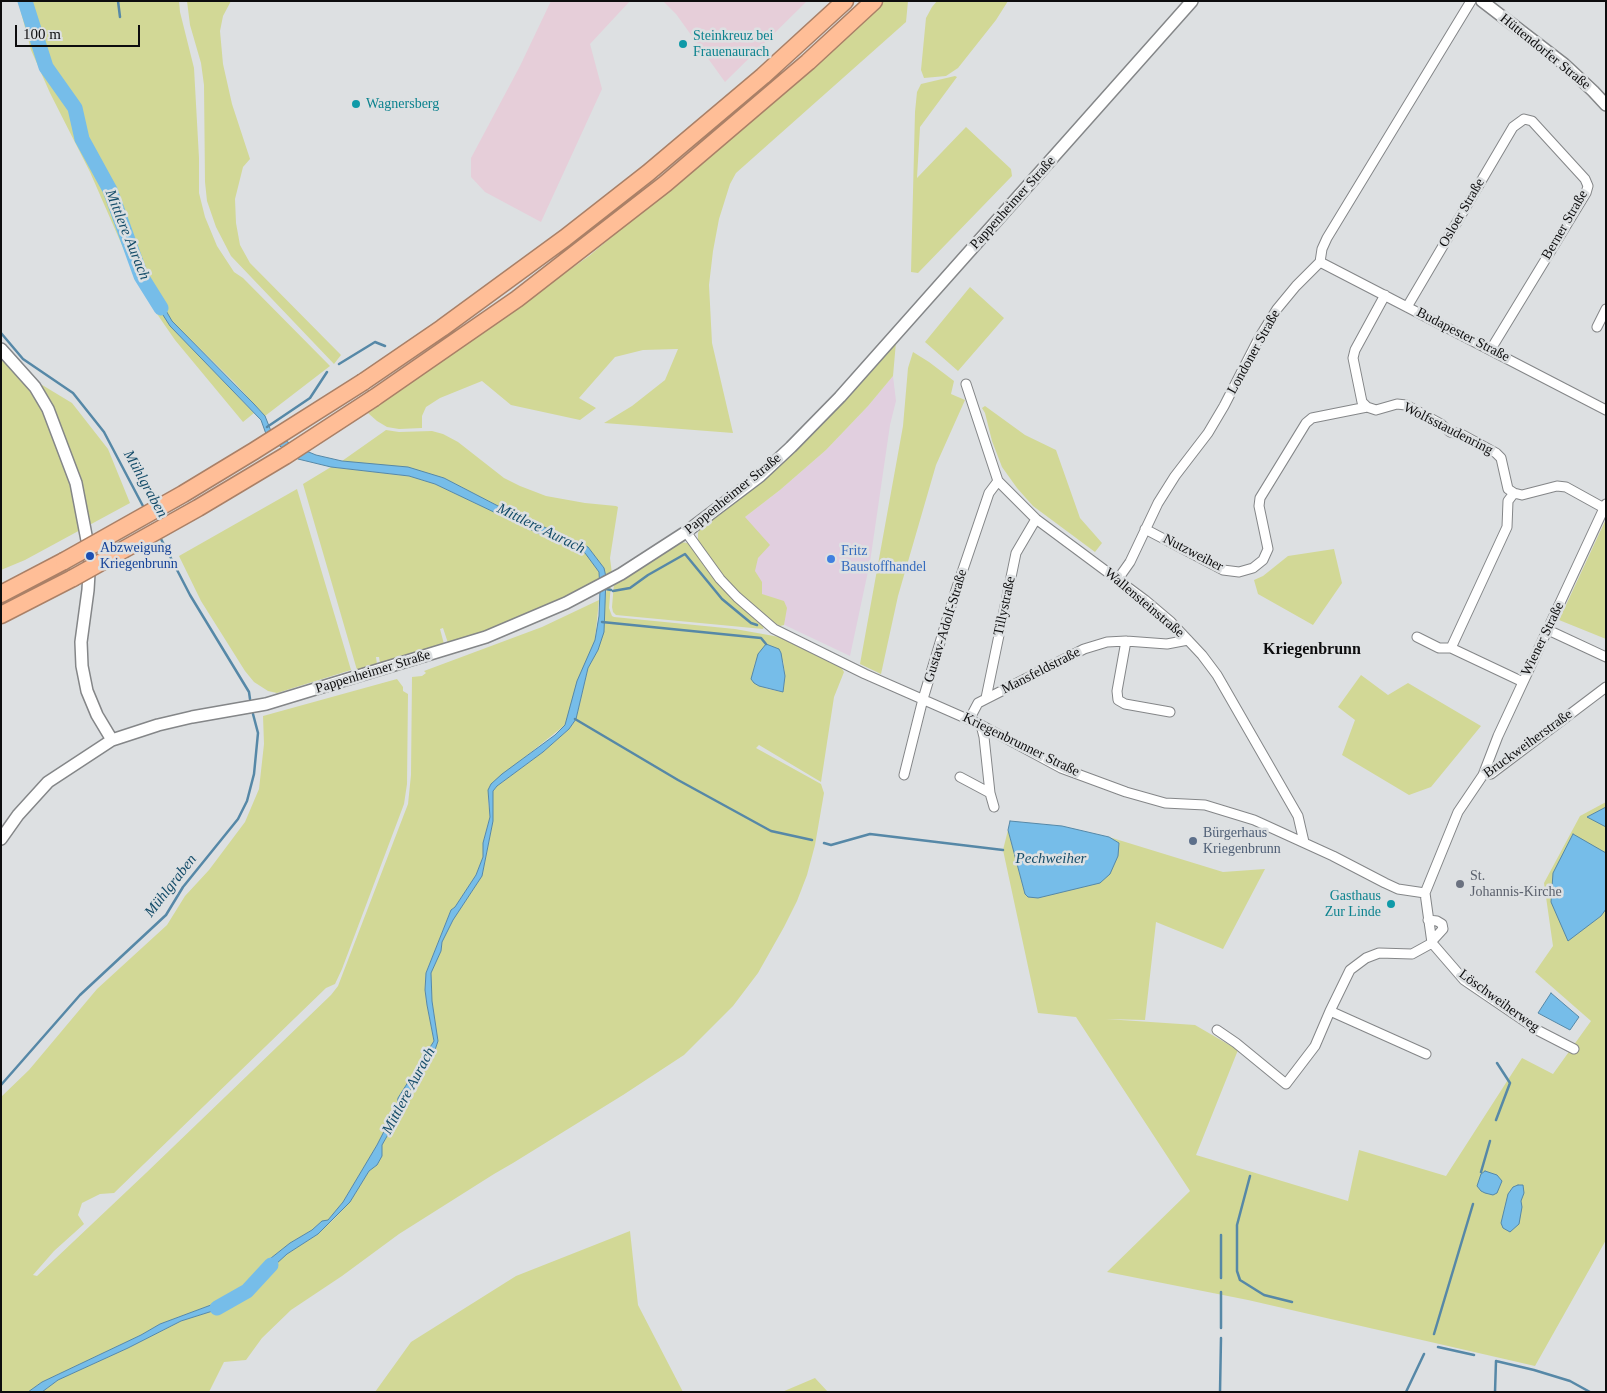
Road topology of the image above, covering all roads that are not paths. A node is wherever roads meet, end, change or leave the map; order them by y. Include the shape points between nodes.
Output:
1 (845, 1) edge
2 (874, 1) edge
3 (1192, 1) edge
4 (1471, 1) edge
5 (1482, 1) edge
6 (1606, 105) edge
7 (1519, 121) joint
8 (1320, 262) junction
9 (1385, 295) junction
10 (1407, 307) junction
11 (1606, 309) edge
12 (1596, 327) dead end
13 (1, 349) edge
14 (1491, 349) junction
15 (966, 384) dead end
16 (1367, 407) junction
17 (1606, 410) edge
18 (998, 481) junction
19 (1514, 493) junction
20 (1605, 506) edge
21 (1036, 519) junction
22 (1145, 529) junction
23 (686, 532) junction
24 (1266, 556) joint
25 (1118, 579) junction
26 (1, 594) edge
27 (1, 615) edge
28 (1548, 630) junction
29 (1418, 637) dead end
30 (1188, 640) junction
31 (1126, 641) junction
32 (1451, 648) junction
33 (1606, 657) edge
34 (1523, 682) junction
35 (1606, 687) edge
36 (986, 698) junction
37 (923, 699) junction
38 (1170, 712) dead end
39 (968, 720) junction
40 (981, 725) junction
41 (112, 740) junction
42 (904, 775) dead end
43 (1483, 775) junction
44 (960, 777) dead end
45 (990, 793) junction
46 (994, 807) dead end
47 (1, 839) edge
48 (1304, 842) junction
49 (1425, 892) junction
50 (1432, 942) junction
51 (1330, 1011) junction
52 (1218, 1030) dead end
53 (1574, 1049) dead end
54 (1426, 1054) dead end

1 - 26 highway, bridge via 763,76 648,173 442,328 363,382 190,490
2 - 27 highway, bridge via 665,184 517,298 285,456 73,578
3 - 23 street, Pappenheimer Straße via 840,397 791,447 735,496
4 - 8 street via 1326,238
5 - 6 street, Hüttendorfer Straße via 1564,64
7 - 10 street, Osloer Straße
7 - 14 street, Berner Straße via 1535,124 1588,186
8 - 9 street, Budapester Straße
8 - 22 street, Londoner Straße via 1277,309 1208,433 1175,476
9 - 10 street, Budapester Straße
9 - 16 street via 1353,358 1362,402
10 - 14 street, Budapester Straße
11 - 12 street
13 - 41 street via 35,387 48,409 76,483 90,556 81,642 82,666 87,691
14 - 17 street, Budapester Straße
15 - 18 street, Wallensteinstraße
16 - 19 street, Wolfsstaudenring via 1376,410 1406,405 1450,432 1461,434 1496,453 1501,458 1508,489
16 - 24 street, Wolfsstaudenring via 1312,418 1306,423 1260,498 1268,546
18 - 21 street, Wallensteinstraße
18 - 37 street, Gustav-Adolf-Straße via 979,520
19 - 20 street via 1522,495 1557,486 1566,487
19 - 32 street via 1506,509 1507,527
20 - 28 street, Wiener Straße
21 - 25 street, Wallensteinstraße
21 - 36 street, Tillystraße via 1016,553
22 - 24 street, Nutzweiher via 1228,572 1253,568
22 - 25 street, Londoner Straße
23 - 37 street, Kriegenbrunner Straße via 736,597 774,629
23 - 41 street, Pappenheimer Straße via 621,574 566,603 486,637 266,704 183,719
25 - 30 street, Wallensteinstraße
28 - 33 street
28 - 34 street, Wiener Straße
29 - 32 street via 1439,648
30 - 31 street, Mansfeldstraße via 1167,644
30 - 48 street, Wallensteinstraße via 1217,675 1276,776 1298,816
31 - 36 street, Mansfeldstraße via 1107,642 1084,649
31 - 38 street via 1118,700
32 - 34 street
34 - 43 street, Wiener Straße
35 - 43 street, Bruckweiherstraße via 1491,774
36 - 39 street, Mansfeldstraße via 978,703
37 - 39 street, Kriegenbrunner Straße
37 - 42 street, Gustav-Adolf-Straße
39 - 40 street, Kriegenbrunner Straße
40 - 45 street
40 - 48 street, Kriegenbrunner Straße via 1061,768 1126,792 1165,803 1206,805 1231,812
41 - 47 street, Pappenheimer Straße via 48,782
43 - 49 street, Bruckweiherstraße via 1458,812
44 - 45 street
45 - 46 street
48 - 49 street, Kriegenbrunner Straße via 1385,884
49 - 50 street via 1428,920 1437,920 1443,929
50 - 51 street via 1412,954 1379,953 1366,958 1350,970
50 - 53 street, Löschweiherweg via 1464,980 1539,1031
51 - 52 street via 1316,1046 1286,1084
51 - 54 street

